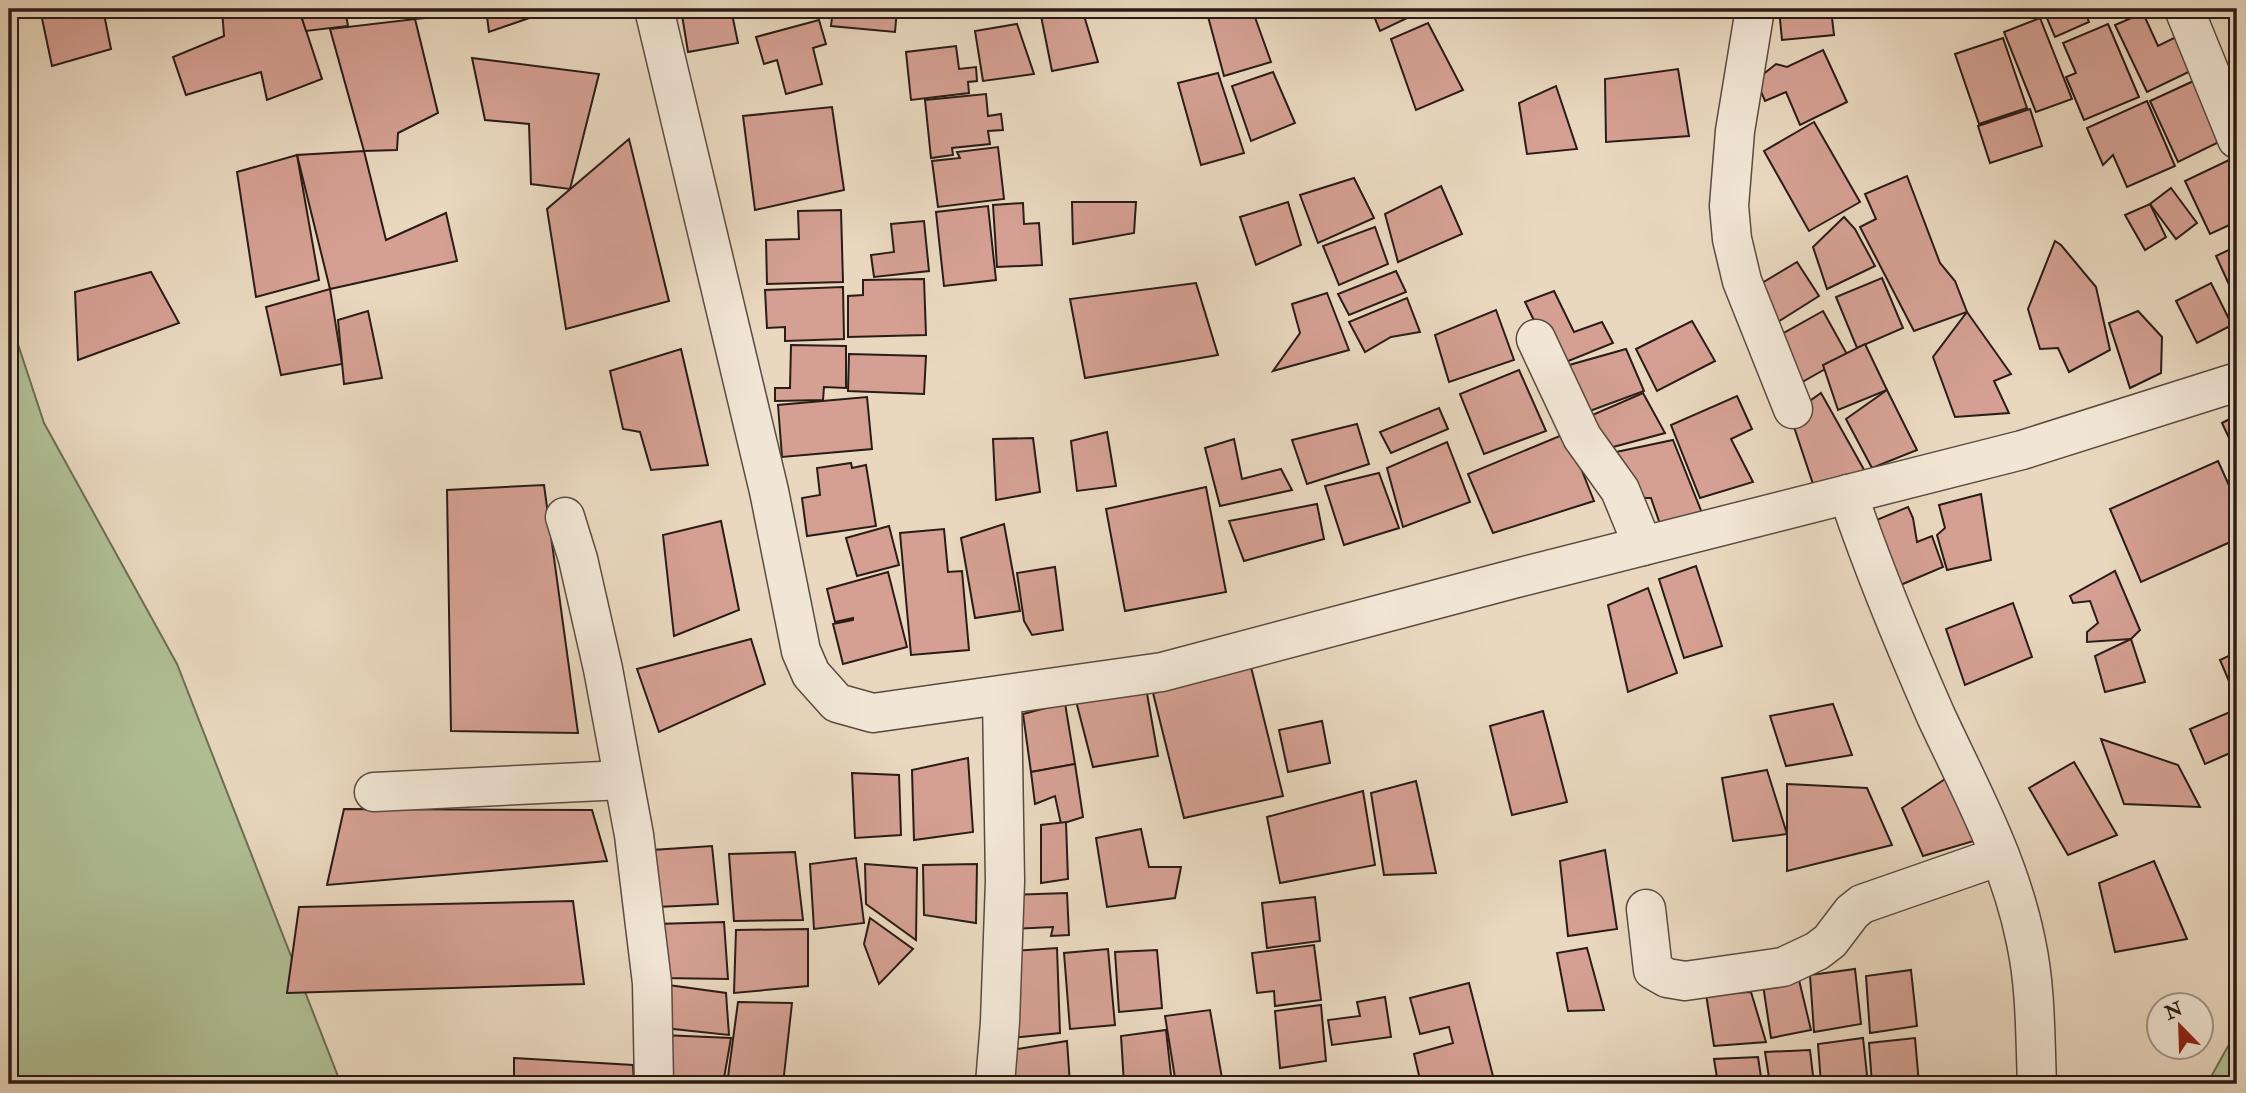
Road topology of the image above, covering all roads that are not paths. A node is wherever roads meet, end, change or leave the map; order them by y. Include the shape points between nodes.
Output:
1 (653, 9) edge
2 (1755, 9) edge
3 (2184, 9) edge
4 (2237, 139) edge
5 (1536, 340) dead end
6 (2237, 382) edge
7 (1793, 409) dead end
8 (1848, 494) junction
9 (565, 517) dead end
10 (1643, 546) junction
11 (1002, 696) junction
12 (624, 780) junction
13 (373, 792) dead end
14 (2000, 856) junction
15 (1646, 909) dead end
16 (654, 1084) edge
17 (995, 1084) edge
18 (2037, 1084) edge

1 - 11 street via 769,491 801,652 811,674 837,703 873,713
2 - 7 street via 1735,131 1729,206 1732,239 1742,281
3 - 4 street
5 - 10 street via 1582,437 1620,490
6 - 8 street via 2022,450
8 - 10 street
8 - 14 street via 1866,548
9 - 12 street
10 - 11 street via 1162,672
11 - 17 street via 1005,881
12 - 13 street
12 - 16 street via 652,983
14 - 15 street via 1862,904 1830,941 1783,967 1685,981 1667,978 1653,970
14 - 18 street via 2026,940

